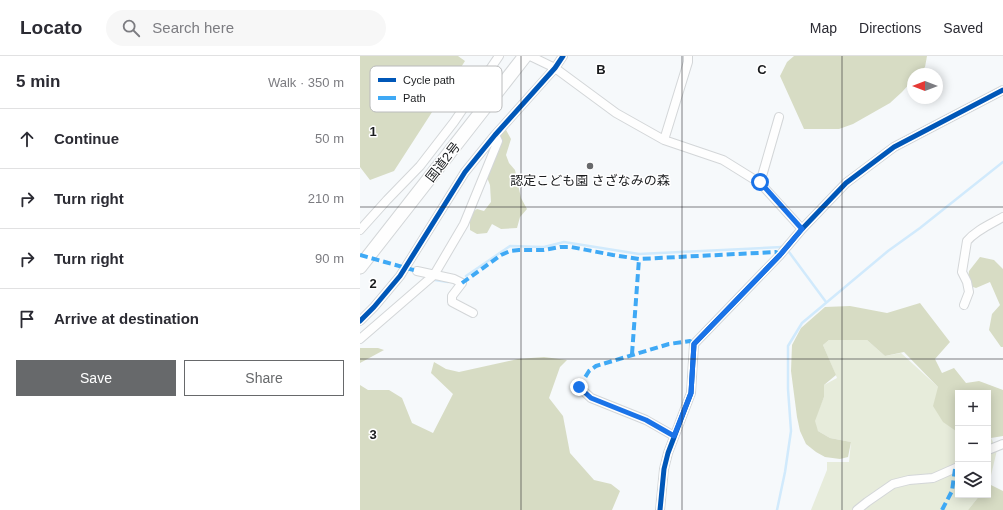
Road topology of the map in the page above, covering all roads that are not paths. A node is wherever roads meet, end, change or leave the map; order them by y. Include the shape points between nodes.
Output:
1 (499, 56) edge
2 (525, 56) edge
3 (530, 56) edge
4 (563, 56) edge
5 (688, 56) edge
6 (492, 66) edge
7 (552, 67) junction
8 (502, 86) edge
9 (1003, 90) edge
10 (461, 112) edge
11 (482, 112) edge
12 (779, 117) dead end
13 (495, 135) junction
14 (664, 140) junction
15 (760, 182) junction
16 (1003, 217) edge
17 (802, 229) junction
18 (360, 230) edge
19 (363, 265) edge
20 (417, 271) dead end
21 (434, 275) junction
22 (964, 305) dead end
23 (472, 313) dead end
24 (360, 321) edge
25 (360, 339) edge
26 (579, 387) dead end
27 (674, 436) junction
28 (1003, 444) edge
29 (991, 449) edge
30 (955, 468) edge
31 (660, 510) edge
32 (857, 510) edge

1 - 6 street
2 - 8 highway, 国道2号
3 - 7 street
4 - 7 street
5 - 14 street
7 - 13 street
7 - 14 street via 616,113
9 - 17 street via 894,147 846,183
10 - 18 street via 420,166
11 - 19 highway, 国道2号
12 - 15 street
13 - 21 street via 498,141 464,224
13 - 24 street via 465,172 400,276
14 - 15 street via 723,160
15 - 17 street
16 - 22 street via 967,241 962,272 969,292
17 - 27 street via 694,344 691,393
20 - 21 street
21 - 23 street via 454,278 462,283 452,296 452,302
21 - 25 street
26 - 27 street via 591,398 646,420
27 - 31 street via 664,469
28 - 29 street
30 - 32 street via 934,478 893,484

